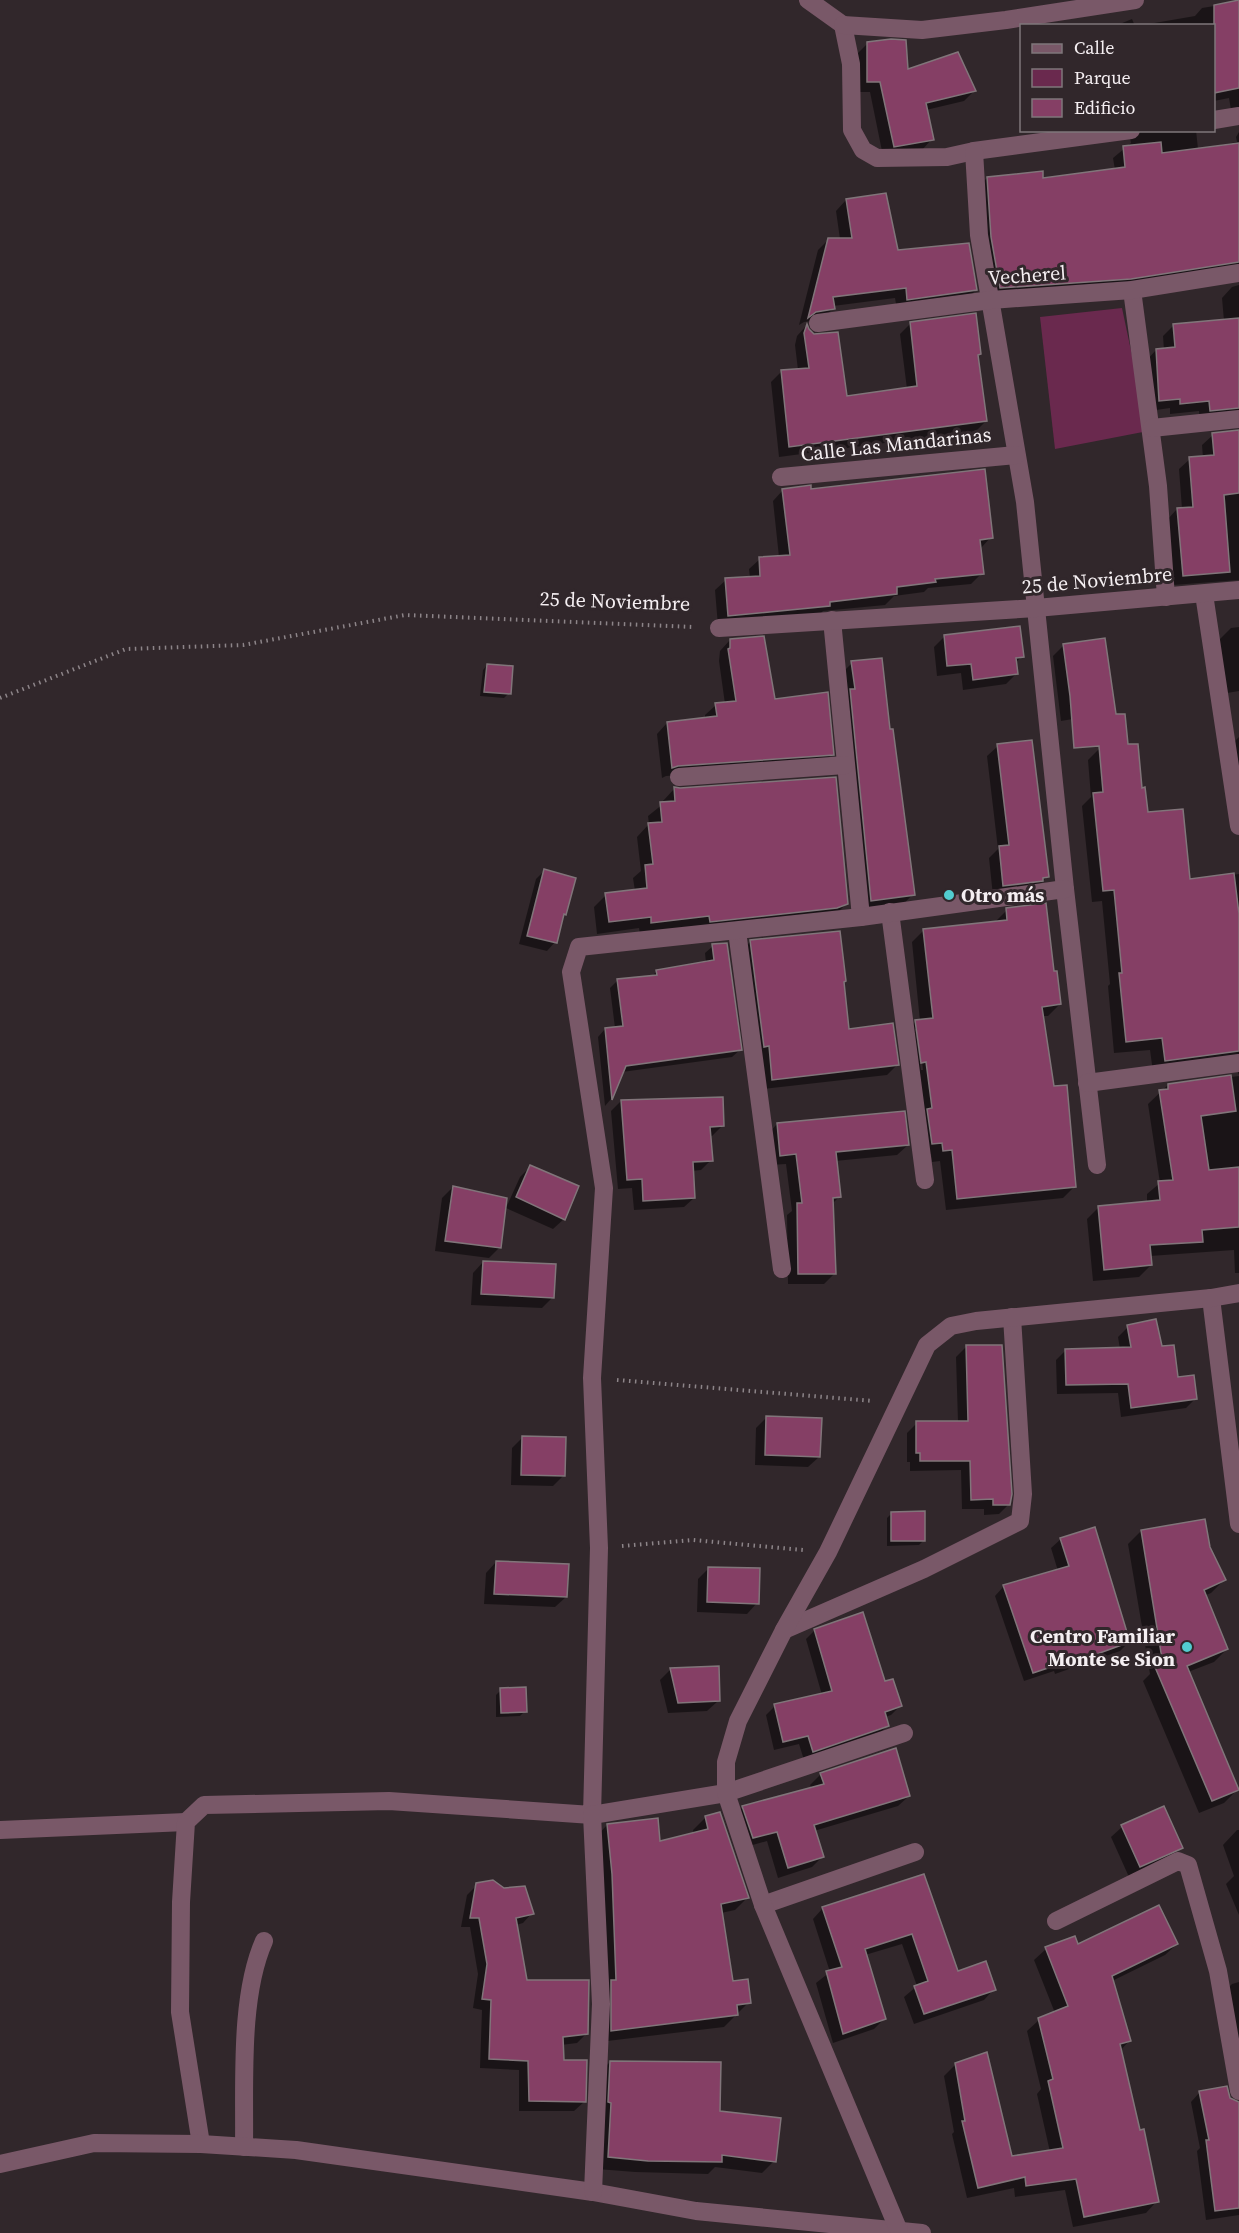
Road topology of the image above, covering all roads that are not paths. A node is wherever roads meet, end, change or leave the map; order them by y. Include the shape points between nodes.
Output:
1 (808, 0) edge
2 (1135, 0) edge
3 (843, 26) junction
4 (1239, 116) edge
5 (1215, 120) edge
6 (1116, 132) edge
7 (975, 151) junction
8 (1239, 273) edge
9 (1132, 290) junction
10 (991, 300) junction
11 (818, 323) dead end
12 (1239, 419) edge
13 (1152, 428) junction
14 (1016, 455) junction
15 (781, 477) dead end
16 (1239, 590) edge
17 (1204, 594) junction
18 (1166, 597) junction
19 (1036, 608) junction
20 (832, 620) junction
21 (719, 628) road end
22 (845, 765) junction
23 (679, 777) dead end
24 (1236, 782) edge
25 (1239, 826) edge
26 (1065, 889) junction
27 (890, 912) junction
28 (861, 917) junction
29 (737, 931) junction
30 (1239, 1063) edge
31 (1087, 1083) junction
32 (1097, 1165) dead end
33 (926, 1180) dead end
34 (782, 1269) dead end
35 (1239, 1293) edge
36 (1211, 1298) junction
37 (1012, 1317) junction
38 (1239, 1524) edge
39 (784, 1630) junction
40 (904, 1733) dead end
41 (726, 1793) junction
42 (592, 1815) junction
43 (186, 1822) junction
44 (0, 1830) edge
45 (915, 1852) dead end
46 (763, 1905) junction
47 (1056, 1921) dead end
48 (264, 1941) dead end
49 (1239, 2091) edge
50 (201, 2144) junction
51 (244, 2147) junction
52 (0, 2164) edge
53 (593, 2192) junction
54 (899, 2231) junction
55 (922, 2233) edge

1 - 3 street
2 - 3 street via 922,30
3 - 7 street via 851,64 852,130 863,150 877,158 947,157
4 - 5 street
6 - 7 street
7 - 10 street via 979,235
8 - 9 street, Vecherel
9 - 10 street, Vecherel
9 - 13 street
10 - 11 street, Vecherel
10 - 14 street
12 - 13 street
13 - 18 street
14 - 15 street, Calle Las Mandarinas
14 - 19 street
16 - 17 street, 25 de Noviembre
17 - 18 street, 25 de Noviembre
17 - 24 street
18 - 19 street, 25 de Noviembre
19 - 20 street, 25 de Noviembre
19 - 26 street
20 - 21 street, 25 de Noviembre
20 - 22 street
22 - 23 street
22 - 28 street
24 - 25 street
26 - 27 street
26 - 31 street
27 - 28 street
27 - 33 street
28 - 29 street
29 - 34 street
29 - 42 street via 579,947 571,972 604,1188 592,1378 599,1548
30 - 31 street
31 - 32 street
35 - 36 street
36 - 37 street
36 - 38 street
37 - 39 street via 951,1326 927,1345 828,1552
37 - 39 street via 1023,1494 1020,1521 924,1569
39 - 41 street via 738,1721 726,1762
40 - 41 street
41 - 42 street
41 - 46 street
42 - 43 street via 377,1801 204,1805
42 - 53 street via 601,2004
43 - 44 street
43 - 50 street via 180,2012
45 - 46 street
46 - 54 street
47 - 49 street via 1178,1862 1188,1865 1218,1971
48 - 51 street via 256,1959 245,2031
50 - 51 street
50 - 52 street via 94,2143
51 - 53 street via 296,2150
53 - 54 street via 696,2211
54 - 55 street

